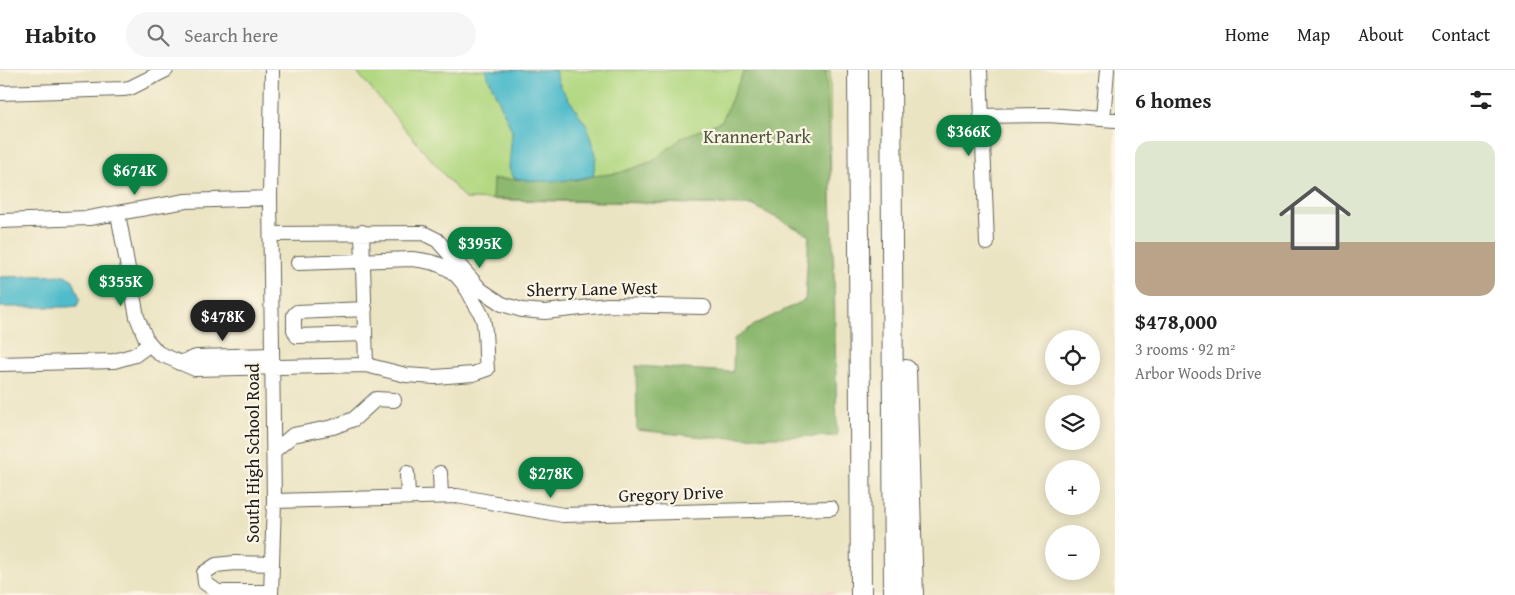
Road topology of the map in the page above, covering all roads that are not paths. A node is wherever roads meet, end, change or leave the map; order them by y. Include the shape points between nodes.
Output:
1 (166, 70) edge
2 (272, 70) edge
3 (858, 70) edge
4 (891, 70) edge
5 (980, 70) edge
6 (1107, 70) edge
7 (0, 93) edge
8 (982, 116) junction
9 (1109, 119) edge
10 (270, 198) junction
11 (118, 214) junction
12 (0, 221) edge
13 (362, 232) junction
14 (271, 234) junction
15 (987, 243) dead end
16 (363, 260) junction
17 (298, 263) dead end
18 (893, 274) junction
19 (704, 306) dead end
20 (364, 309) junction
21 (365, 334) junction
22 (150, 344) junction
23 (272, 361) junction
24 (0, 364) edge
25 (366, 365) junction
26 (394, 400) dead end
27 (273, 426) junction
28 (293, 435) junction
29 (273, 452) junction
30 (407, 473) dead end
31 (440, 473) dead end
32 (441, 496) junction
33 (408, 497) junction
34 (274, 501) junction
35 (831, 508) dead end
36 (272, 564) junction
37 (271, 594) edge
38 (861, 595) edge
39 (894, 595) edge
40 (913, 595) edge

1 - 7 street via 123,89
2 - 10 street, South High School Road
3 - 38 highway
4 - 18 highway
5 - 8 street
6 - 9 street
8 - 9 street via 1048,115
8 - 15 street
10 - 11 street via 186,202
10 - 14 street, South High School Road
11 - 12 street
11 - 22 street via 138,320
13 - 14 street, Sherry Lane West
13 - 16 street
13 - 19 street, Sherry Lane West via 423,233 437,240 481,290 502,304 522,310 546,312 608,305
14 - 23 street, South High School Road
16 - 17 street
16 - 20 street
16 - 25 street via 428,260 441,264 460,277 482,318 487,369 473,374 435,377 406,375
18 - 39 highway
18 - 40 highway via 906,346
20 - 21 street
20 - 21 street via 297,312 294,330 297,336
21 - 25 street
22 - 23 street via 158,353 195,368
22 - 24 street via 135,355 114,361
23 - 25 street
23 - 27 street, South High School Road
26 - 28 street via 376,399 354,419
27 - 28 street
27 - 29 street, South High School Road
28 - 29 street
29 - 34 street, South High School Road
30 - 33 street
31 - 32 street
32 - 33 street, Gregory Drive
32 - 35 street, Gregory Drive via 465,497 563,515
33 - 34 street, Gregory Drive
34 - 36 street, South High School Road
36 - 37 street, South High School Road
36 - 37 street via 216,564 204,573 205,583 218,592

